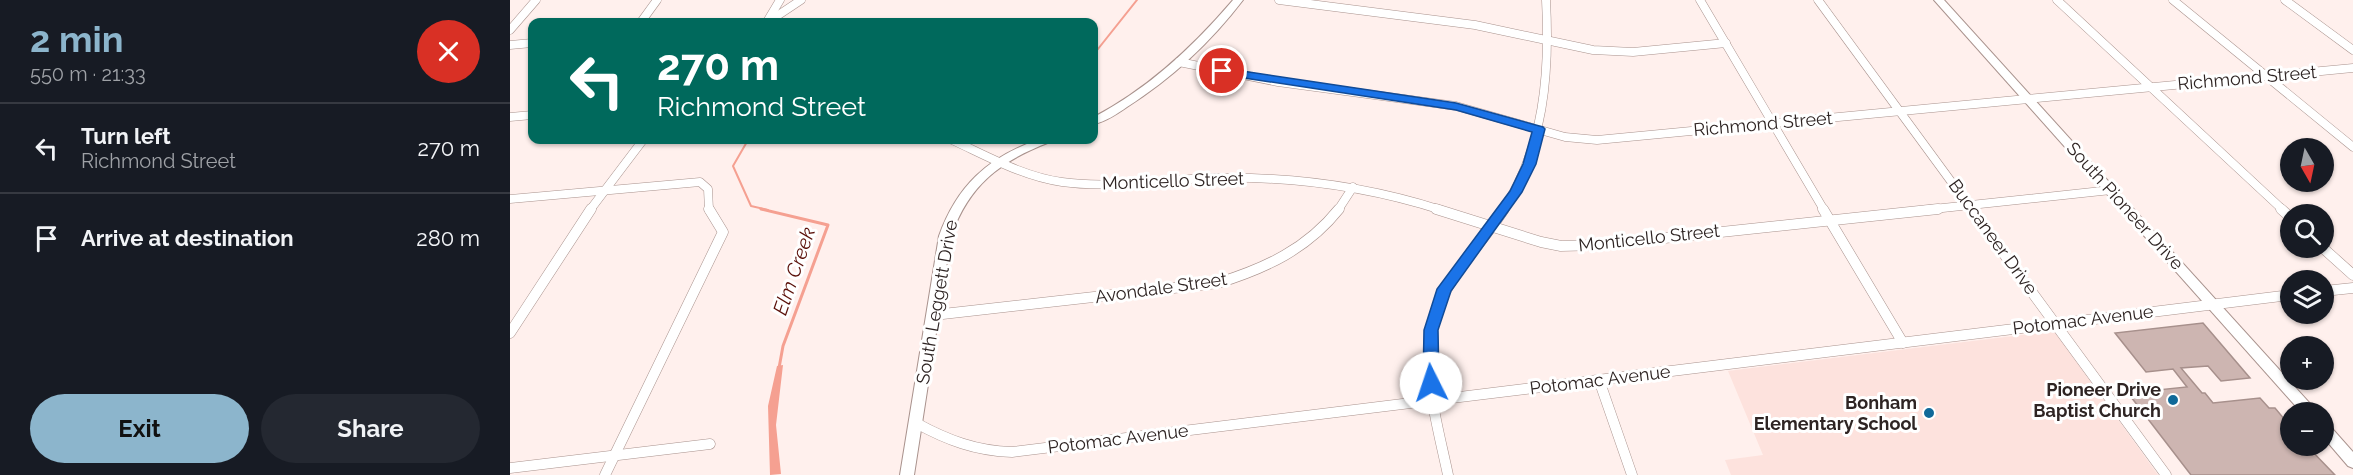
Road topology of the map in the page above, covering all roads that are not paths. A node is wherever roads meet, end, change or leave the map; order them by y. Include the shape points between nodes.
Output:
1 (536, 0) edge
2 (657, 0) edge
3 (780, 0) edge
4 (801, 0) edge
5 (1238, 0) edge
6 (1279, 0) edge
7 (1546, 0) edge
8 (1700, 0) edge
9 (1818, 0) edge
10 (1939, 0) edge
11 (2057, 0) edge
12 (2173, 0) edge
13 (2285, 0) edge
14 (644, 18) edge
15 (770, 18) edge
16 (774, 18) edge
17 (510, 30) edge
18 (1548, 41) junction
19 (528, 43) edge
20 (1726, 43) junction
21 (510, 45) edge
22 (2353, 50) edge
23 (1179, 62) junction
24 (2353, 68) edge
25 (2267, 76) junction
26 (2151, 87) junction
27 (2028, 98) junction
28 (1900, 111) junction
29 (528, 115) edge
30 (510, 117) edge
31 (1098, 119) edge
32 (1773, 123) junction
33 (1539, 129) junction
34 (640, 144) edge
35 (961, 144) edge
36 (1036, 144) edge
37 (2353, 147) edge
38 (1000, 162) junction
39 (1353, 187) junction
40 (2110, 190) junction
41 (602, 191) junction
42 (510, 199) edge
43 (1970, 205) junction
44 (2280, 208) edge
45 (1829, 220) junction
46 (1493, 226) junction
47 (2334, 258) edge
48 (2353, 275) edge
49 (2353, 288) edge
50 (2334, 290) edge
51 (2280, 296) edge
52 (2212, 304) junction
53 (934, 315) junction
54 (2054, 323) junction
55 (510, 333) edge
56 (1903, 343) junction
57 (1599, 380) junction
58 (1433, 400) junction
59 (2300, 402) edge
60 (916, 423) junction
61 (2334, 440) edge
62 (710, 444) dead end
63 (614, 456) junction
64 (2353, 462) edge
65 (510, 468) edge
66 (605, 475) edge
67 (907, 475) edge
68 (1448, 475) edge
69 (1632, 475) edge
70 (2166, 475) edge

1 - 17 street
2 - 14 street
3 - 15 street
4 - 16 street
5 - 23 street
6 - 18 street via 1475,25
7 - 18 street
8 - 20 street
9 - 28 street, Buccaneer Drive
10 - 27 street, South Pioneer Drive
11 - 26 street
12 - 25 street
13 - 22 street
18 - 20 street via 1593,50 1633,52
18 - 33 street via 1546,92
19 - 21 street
20 - 32 street
23 - 31 street via 1144,93
23 - 33 street, Richmond Street via 1267,80 1456,106
24 - 25 street, Richmond Street
25 - 26 street, Richmond Street
25 - 37 street
26 - 27 street, Richmond Street
26 - 44 street
27 - 28 street, Richmond Street
27 - 40 street, South Pioneer Drive
28 - 32 street, Richmond Street
28 - 43 street, Buccaneer Drive
29 - 30 street
32 - 33 street, Richmond Street via 1597,140 1565,137
32 - 45 street
33 - 46 street via 1529,164
34 - 41 street
35 - 38 street, Monticello Street
36 - 38 street, South Leggett Drive
38 - 39 street, Monticello Street via 1038,177 1092,185 1213,178 1293,180
38 - 53 street, South Leggett Drive via 981,175 953,211 945,236
39 - 46 street, Monticello Street
39 - 53 street, Avondale Street via 1329,224 1292,255 1245,276 1218,283
40 - 43 street, Monticello Street
40 - 52 street, South Pioneer Drive
41 - 42 street
41 - 55 street
41 - 63 street via 705,184 706,207 723,235
43 - 45 street, Monticello Street
43 - 54 street, Buccaneer Drive
45 - 46 street, Monticello Street via 1577,246 1541,242
45 - 56 street
46 - 58 street via 1451,278 1437,307 1429,345
47 - 48 street
49 - 50 street
51 - 52 street, Potomac Avenue
52 - 54 street, Potomac Avenue
52 - 59 street, South Pioneer Drive
53 - 60 street, South Leggett Drive
54 - 56 street, Potomac Avenue
54 - 70 street, Buccaneer Drive
56 - 57 street, Potomac Avenue
57 - 58 street, Potomac Avenue
57 - 69 street
58 - 60 street, Potomac Avenue via 1012,452 987,453
58 - 68 street
60 - 67 street, South Leggett Drive
61 - 64 street
62 - 63 street
63 - 65 street
63 - 66 street

